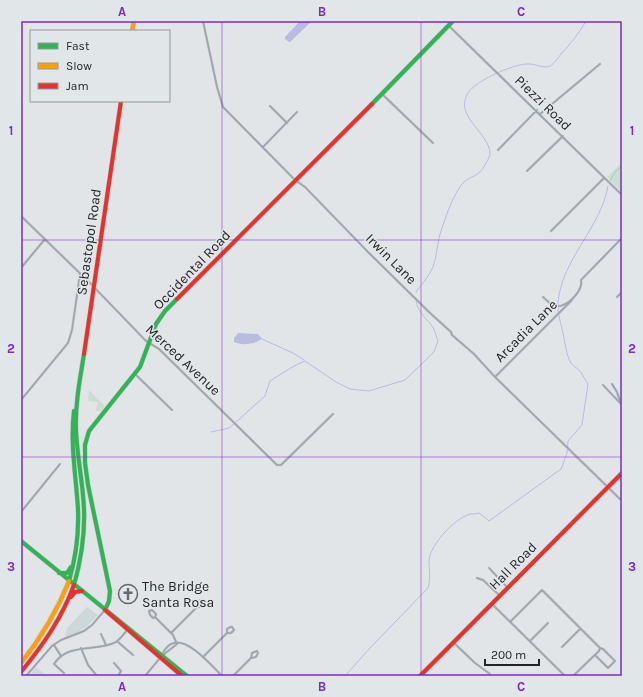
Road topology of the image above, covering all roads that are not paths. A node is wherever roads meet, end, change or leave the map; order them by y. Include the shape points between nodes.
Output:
1 (202, 21) edge
2 (453, 21) edge
3 (449, 25) junction
4 (600, 64) dead end
5 (382, 94) junction
6 (121, 102) edge
7 (270, 106) dead end
8 (537, 110) junction
9 (298, 112) dead end
10 (540, 114) junction
11 (287, 123) junction
12 (562, 136) junction
13 (434, 142) dead end
14 (262, 147) junction
15 (498, 150) dead end
16 (527, 171) dead end
17 (604, 178) junction
18 (295, 180) junction
19 (622, 195) edge
20 (21, 216) edge
21 (551, 231) dead end
22 (622, 238) edge
23 (45, 239) junction
24 (21, 268) edge
25 (80, 274) junction
26 (93, 287) junction
27 (622, 292) edge
28 (544, 297) dead end
29 (617, 297) dead end
30 (572, 300) dead end
31 (150, 343) junction
32 (135, 374) junction
33 (495, 377) junction
34 (612, 384) dead end
35 (604, 385) dead end
36 (78, 386) junction
37 (21, 400) edge
38 (621, 404) edge
39 (172, 410) dead end
40 (333, 414) dead end
41 (60, 464) dead end
42 (622, 472) edge
43 (607, 487) junction
44 (622, 501) edge
45 (21, 512) edge
46 (21, 541) edge
47 (76, 549) junction
48 (489, 568) dead end
49 (60, 573) junction
50 (477, 578) dead end
51 (69, 581) junction
52 (74, 585) junction
53 (508, 587) junction
54 (82, 591) junction
55 (499, 595) junction
56 (68, 601) junction
57 (491, 604) junction
58 (197, 607) dead end
59 (105, 610) junction
60 (156, 617) dead end
61 (510, 622) junction
62 (548, 623) dead end
63 (580, 629) junction
64 (127, 630) junction
65 (171, 633) junction
66 (227, 633) dead end
67 (101, 634) dead end
68 (117, 641) junction
69 (453, 642) junction
70 (530, 642) junction
71 (177, 644) junction
72 (54, 645) junction
73 (106, 645) junction
74 (562, 647) dead end
75 (81, 648) junction
76 (600, 648) junction
77 (133, 655) dead end
78 (595, 655) junction
79 (61, 656) junction
80 (161, 656) junction
81 (203, 657) junction
82 (251, 658) dead end
83 (21, 663) edge
84 (114, 664) dead end
85 (21, 672) edge
86 (64, 673) dead end
87 (94, 673) junction
88 (490, 674) dead end
89 (26, 676) edge
90 (91, 676) edge
91 (97, 676) edge
92 (118, 676) edge
93 (145, 676) edge
94 (182, 676) edge
95 (187, 676) edge
96 (222, 676) edge
97 (233, 676) edge
98 (420, 676) edge
99 (564, 676) edge
100 (573, 676) edge

1 - 14 street, Irwin Lane via 223,107
2 - 3 main road, Occidental Road
3 - 5 main road, Occidental Road
3 - 8 street, Piezzi Road
4 - 10 street
5 - 13 street
5 - 18 main road, Occidental Road
6 - 26 main road, Sebastopol Road
7 - 11 street
8 - 10 street, Piezzi Road
8 - 15 street
9 - 11 street
10 - 12 street, Piezzi Road
11 - 14 street
12 - 16 street
12 - 17 street, Piezzi Road
14 - 18 street, Irwin Lane
17 - 19 street, Piezzi Road
17 - 21 street
18 - 31 main road, Occidental Road via 165,311 158,321
18 - 33 street, Irwin Lane via 305,187
20 - 23 street, Merced Avenue
22 - 28 street via 581,280 580,289 564,305 553,306
23 - 24 street
23 - 25 street, Merced Avenue
25 - 26 street, Merced Avenue
25 - 37 street via 68,343
26 - 31 street, Merced Avenue
26 - 36 main road, Sebastopol Road
27 - 29 street
30 - 33 street, Arcadia Lane
31 - 32 main road, Occidental Road
31 - 40 street, Merced Avenue via 159,348 277,465 281,465
32 - 39 street
32 - 59 main road, Occidental Road via 92,427 84,443 89,491 110,590 110,600
33 - 43 street, Irwin Lane
34 - 38 street
35 - 38 street
36 - 47 main road, Sebastopol Road via 71,433 78,507
36 - 52 main road, Sebastopol Road via 75,426 84,531
41 - 45 street
42 - 43 main road, Hall Road
43 - 44 street, Irwin Lane
43 - 53 main road, Hall Road
46 - 49 main road
47 - 49 main road via 69,572
47 - 51 main road, Sebastopol Road
48 - 53 street
49 - 51 main road
50 - 55 street via 484,580
51 - 52 main road
51 - 83 main road, Sebastopol Road via 52,621
52 - 54 main road
52 - 56 main road, Sebastopol Road
53 - 55 main road, Hall Road
54 - 56 main road via 75,593
54 - 59 main road
55 - 57 main road, Hall Road
56 - 85 main road, Sebastopol Road via 49,636
57 - 61 street
57 - 69 main road, Hall Road
58 - 65 street
59 - 64 main road
59 - 72 street, Occidental Road via 86,630
59 - 80 main road
60 - 65 street
61 - 63 street via 542,590
61 - 70 street
62 - 70 street
63 - 74 street
63 - 76 street
64 - 68 street
64 - 80 main road
65 - 71 street
66 - 81 street
67 - 73 street
68 - 73 street
68 - 77 street
69 - 88 street
69 - 98 main road, Hall Road
70 - 99 street
71 - 80 street via 172,645
71 - 81 street via 194,648
72 - 79 street
72 - 89 street, Occidental Road
73 - 75 street
75 - 79 street
75 - 87 street
76 - 78 street
76 - 78 street via 615,661 608,668
78 - 100 street
79 - 86 street via 54,664
80 - 93 street
80 - 94 main road
80 - 95 main road
81 - 96 street
82 - 97 street
84 - 92 street via 121,671
87 - 90 street
87 - 91 street

